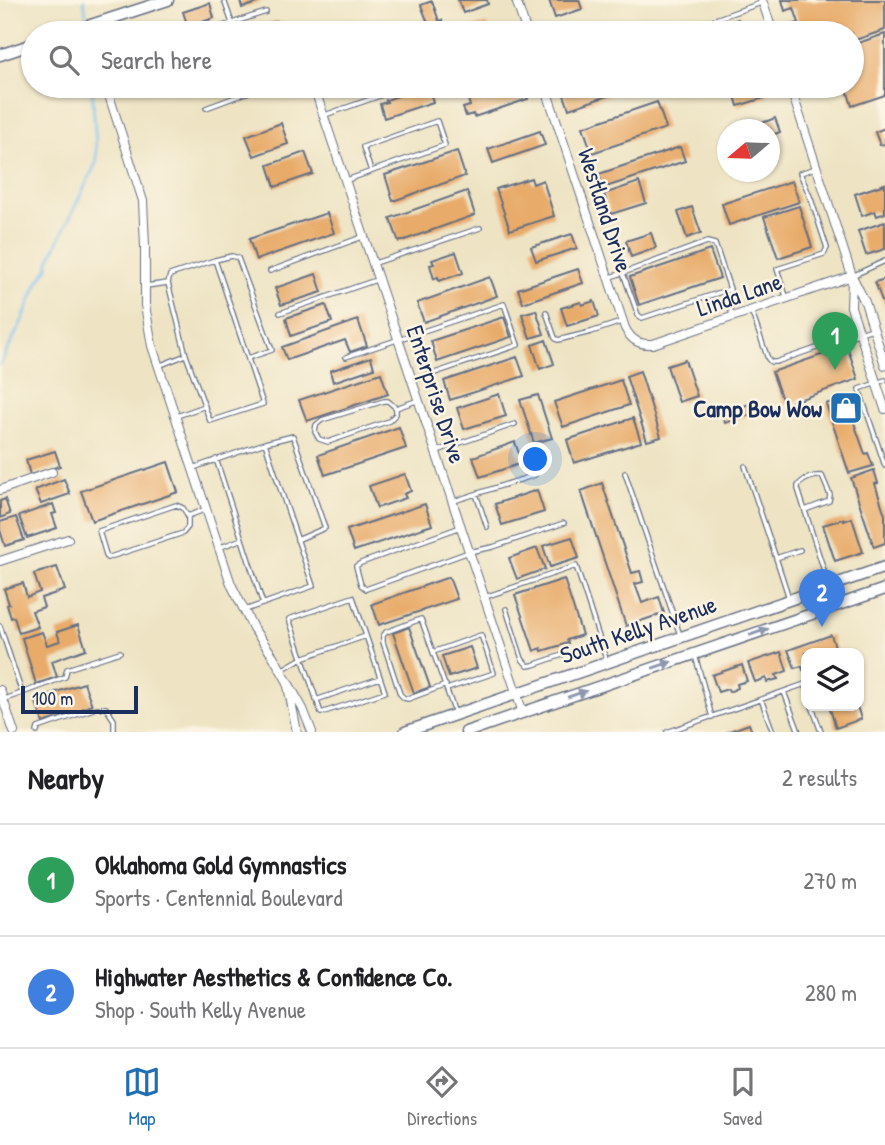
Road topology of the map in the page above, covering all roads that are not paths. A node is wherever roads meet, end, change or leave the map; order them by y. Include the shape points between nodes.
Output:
1 (168, 0) edge
2 (224, 0) edge
3 (516, 0) edge
4 (762, 1) edge
5 (266, 12) dead end
6 (112, 21) edge
7 (231, 21) edge
8 (238, 21) edge
9 (523, 21) edge
10 (708, 21) edge
11 (769, 21) edge
12 (21, 48) edge
13 (0, 55) edge
14 (110, 98) edge
15 (233, 98) edge
16 (316, 98) edge
17 (373, 98) edge
18 (549, 98) edge
19 (794, 98) edge
20 (206, 108) dead end
21 (323, 115) junction
22 (817, 167) junction
23 (371, 171) junction
24 (345, 181) junction
25 (480, 228) dead end
26 (364, 236) junction
27 (215, 260) junction
28 (885, 261) edge
29 (373, 263) junction
30 (270, 271) dead end
31 (623, 272) junction
32 (852, 276) junction
33 (608, 278) junction
34 (378, 279) junction
35 (168, 283) junction
36 (146, 286) junction
37 (730, 289) junction
38 (787, 298) junction
39 (751, 311) junction
40 (546, 312) dead end
41 (280, 313) dead end
42 (733, 317) junction
43 (622, 321) junction
44 (873, 329) junction
45 (860, 333) junction
46 (398, 340) junction
47 (638, 343) joint
48 (186, 355) junction
49 (248, 358) junction
50 (346, 358) dead end
51 (885, 365) edge
52 (159, 366) junction
53 (412, 381) junction
54 (881, 382) edge
55 (418, 400) junction
56 (205, 406) junction
57 (396, 408) junction
58 (885, 409) edge
59 (175, 416) junction
60 (515, 424) dead end
61 (265, 443) junction
62 (435, 452) junction
63 (216, 459) junction
64 (745, 466) dead end
65 (885, 466) edge
66 (192, 468) junction
67 (52, 472) dead end
68 (625, 473) dead end
69 (535, 475) dead end
70 (0, 490) edge
71 (476, 494) junction
72 (452, 502) junction
73 (206, 510) junction
74 (805, 510) junction
75 (188, 516) junction
76 (564, 523) dead end
77 (461, 527) junction
78 (487, 527) dead end
79 (68, 539) dead end
80 (242, 539) junction
81 (297, 540) junction
82 (219, 548) junction
83 (800, 550) dead end
84 (469, 552) junction
85 (776, 558) junction
86 (0, 561) edge
87 (885, 567) edge
88 (830, 586) junction
89 (885, 589) edge
90 (485, 597) junction
91 (790, 600) junction
92 (263, 604) junction
93 (506, 609) dead end
94 (243, 611) junction
95 (0, 626) edge
96 (513, 632) junction
97 (366, 636) junction
98 (681, 637) junction
99 (498, 638) junction
100 (601, 641) junction
101 (120, 652) dead end
102 (433, 652) junction
103 (694, 654) junction
104 (302, 658) junction
105 (607, 662) junction
106 (283, 673) junction
107 (380, 678) junction
108 (801, 686) edge
109 (447, 687) junction
110 (784, 692) junction
111 (22, 693) junction
112 (517, 693) junction
113 (1, 697) edge
114 (761, 699) junction
115 (316, 700) junction
116 (815, 711) edge
117 (523, 713) junction
118 (4, 715) edge
119 (456, 715) junction
120 (712, 717) junction
121 (473, 731) edge
122 (15, 732) edge
123 (37, 732) edge
124 (114, 732) edge
125 (297, 732) edge
126 (312, 732) edge
127 (405, 732) edge
128 (667, 732) edge
129 (773, 732) edge
130 (799, 732) edge
131 (821, 732) edge

1 - 6 main road
2 - 7 lane
3 - 9 street
4 - 10 lane
4 - 11 street
5 - 8 lane
12 - 13 main road
14 - 36 street via 143,201
15 - 20 lane
16 - 21 street, Enterprise Drive
17 - 21 lane
18 - 33 street, Westland Drive
19 - 22 street
21 - 24 street, Enterprise Drive
22 - 32 street
22 - 38 lane via 800,173 826,252 777,269
23 - 23 lane via 445,145 437,121 363,147
23 - 24 lane
24 - 26 street, Enterprise Drive
25 - 29 lane
26 - 29 street, Enterprise Drive
26 - 30 lane
27 - 35 lane via 170,275
27 - 49 lane
27 - 49 lane via 238,258 272,350
28 - 32 lane
29 - 34 street, Enterprise Drive
31 - 33 lane
31 - 37 lane via 642,317
31 - 37 lane via 707,242 715,244
32 - 38 street, Linda Lane
32 - 44 street
32 - 45 street via 851,307
33 - 43 street, Westland Drive
34 - 41 lane
34 - 46 street, Enterprise Drive
35 - 36 lane
35 - 48 lane
36 - 52 street via 148,323
37 - 42 lane
38 - 39 street, Linda Lane
39 - 42 street, Linda Lane
39 - 45 lane via 771,362
40 - 43 lane via 558,340
42 - 47 street, Linda Lane via 653,344
43 - 47 street, Westland Drive
44 - 45 lane
44 - 51 street
45 - 54 street
46 - 50 lane
46 - 53 street, Enterprise Drive
46 - 53 lane via 504,304 517,345
48 - 52 lane
48 - 56 lane
49 - 56 lane via 263,404 210,422
52 - 59 street
53 - 55 street, Enterprise Drive
54 - 58 street
54 - 65 lane via 859,389
55 - 57 lane
55 - 62 street, Enterprise Drive
56 - 59 lane
57 - 57 lane via 389,421 328,442 315,432 322,420 384,401
59 - 66 street
60 - 62 lane
61 - 63 lane
61 - 81 lane
61 - 81 lane via 293,436 325,528
62 - 72 street, Enterprise Drive
63 - 66 lane
63 - 80 lane
64 - 85 lane
66 - 73 street
67 - 70 street
68 - 98 lane
69 - 71 lane
71 - 72 lane
71 - 78 lane
72 - 77 street, Enterprise Drive
73 - 75 lane
73 - 82 street
74 - 74 lane via 798,486 822,476 829,500
74 - 88 lane
75 - 75 lane via 183,533 107,558 99,531 176,505
76 - 84 lane
77 - 84 street, Enterprise Drive
77 - 84 lane via 361,562 356,571 366,589
79 - 86 street
80 - 82 lane
80 - 92 lane
81 - 92 lane via 313,586
82 - 94 street
83 - 85 lane
84 - 90 street, Enterprise Drive
85 - 91 lane
87 - 88 main road, South Kelly Avenue
88 - 91 main road, South Kelly Avenue
103 -> 89 main road, South Kelly Avenue
90 - 99 street, Enterprise Drive
90 - 100 lane via 576,566
91 - 98 main road, South Kelly Avenue
92 - 94 lane
93 - 96 lane
94 - 106 street
95 - 111 lane
96 - 99 lane
96 - 100 lane via 522,659 530,666
97 - 104 lane
97 - 104 lane via 353,597 289,619
97 - 107 lane
98 - 103 main road
98 - 105 main road, South Kelly Avenue
99 - 112 street, Enterprise Drive
100 - 105 lane
101 - 111 lane via 67,668 65,677
102 - 109 lane
102 - 109 lane via 481,635 494,673
102 - 109 lane via 421,618 383,636 404,698
117 -> 103 main road, South Kelly Avenue
103 - 120 lane
104 - 106 lane
104 - 115 lane
105 - 112 main road, South Kelly Avenue
106 - 125 street
106 - 126 street
107 - 115 lane
107 - 115 lane via 385,692 321,713
108 - 110 lane
109 - 119 lane
110 - 114 lane
110 - 130 lane
111 - 113 lane
112 - 117 street, Enterprise Drive
112 - 119 main road, South Kelly Avenue
113 - 118 street
114 - 120 lane
114 - 129 lane
116 - 131 lane
117 - 121 main road, South Kelly Avenue
118 - 122 street
119 - 127 main road, South Kelly Avenue
120 - 128 lane
123 - 124 lane via 106,708 114,720

